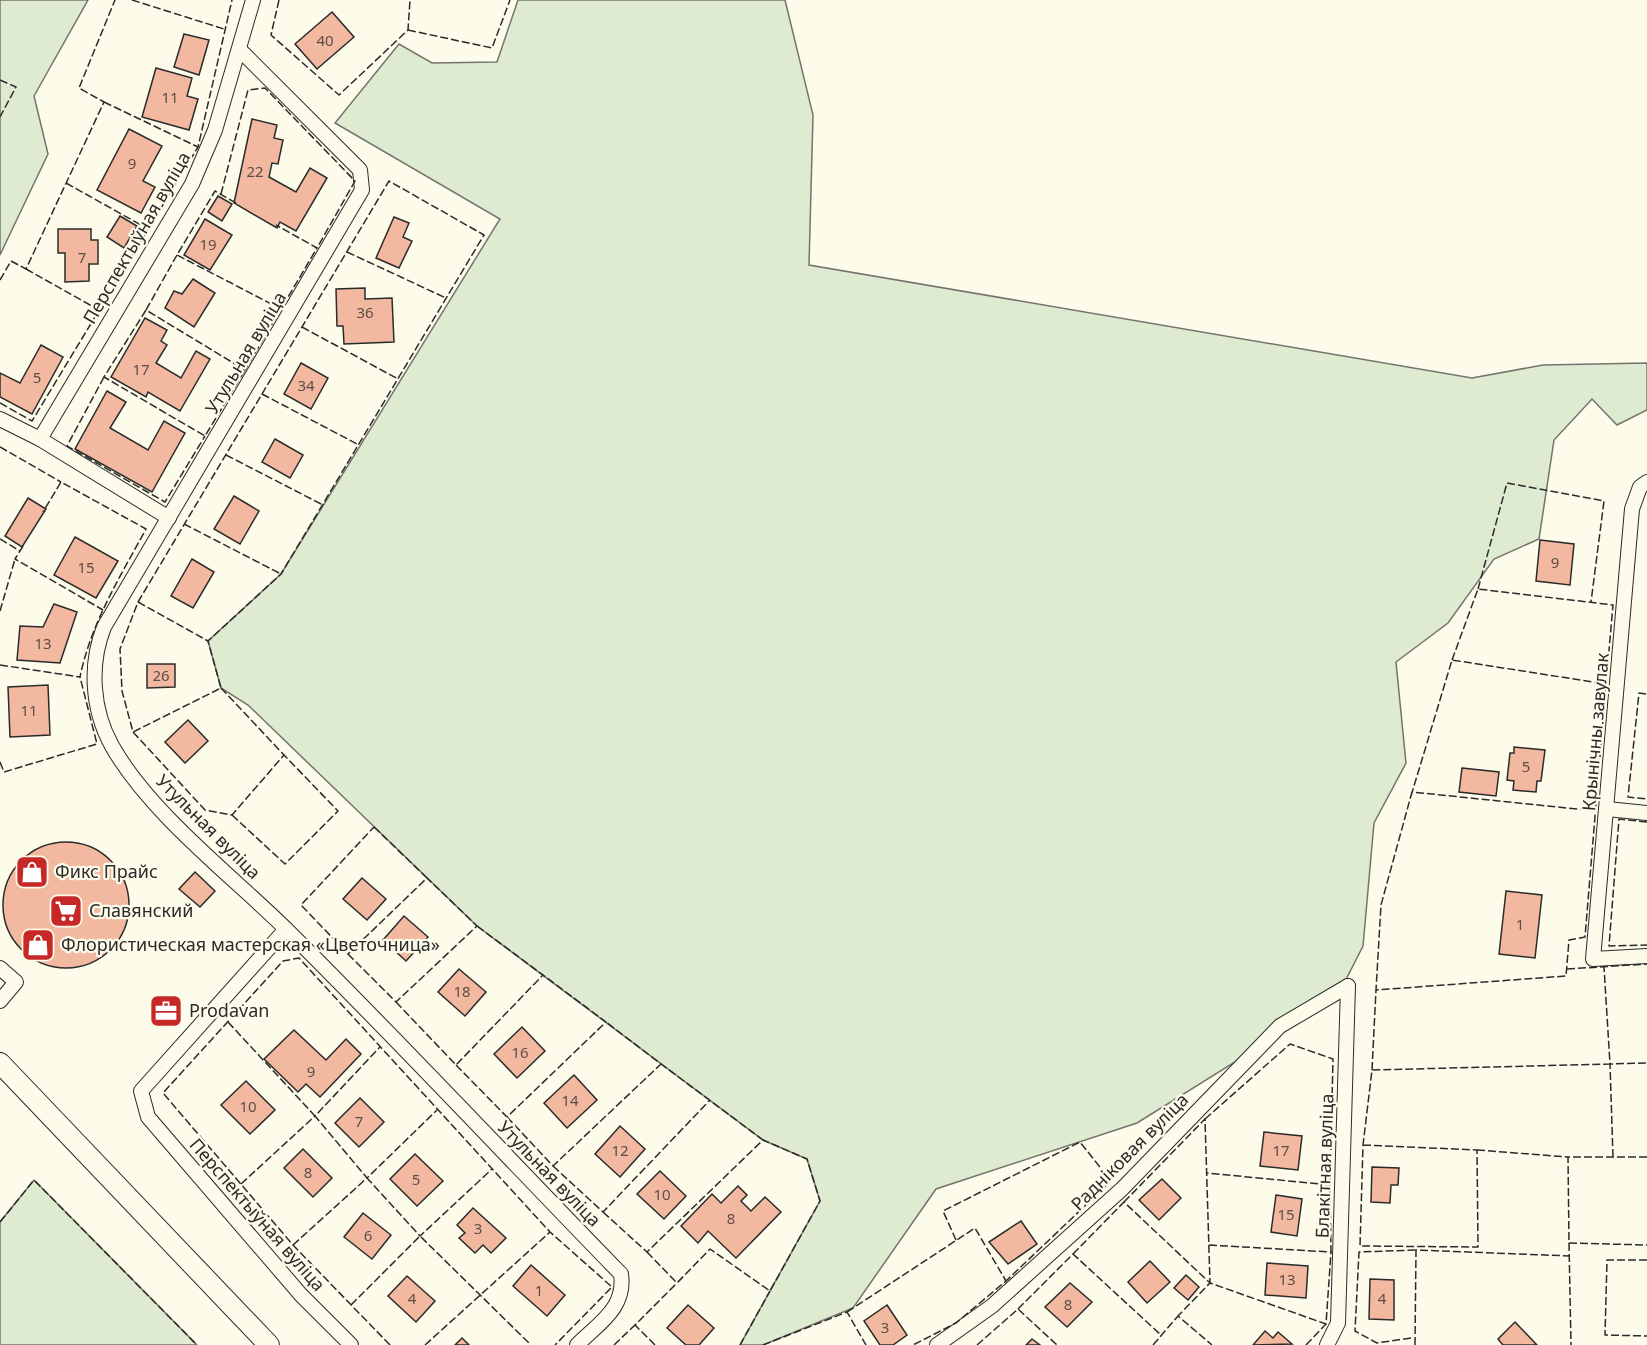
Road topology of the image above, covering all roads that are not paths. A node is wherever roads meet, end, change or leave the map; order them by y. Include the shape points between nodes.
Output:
1 (253, 0) edge
2 (240, 50) junction
3 (0, 418) edge
4 (40, 439) junction
5 (1647, 482) edge
6 (169, 518) junction
7 (1607, 809) junction
8 (1647, 813) edge
9 (286, 930) junction
10 (1647, 956) edge
11 (0, 968) edge
12 (1348, 986) joint
13 (0, 1001) edge
14 (0, 1063) edge
15 (269, 1345) edge
16 (351, 1345) edge
17 (577, 1345) edge
18 (937, 1345) edge
19 (1327, 1345) edge

1 - 2 street, Перспектыўная вуліца
2 - 4 street, Перспектыўная вуліца via 215,130 192,184
2 - 6 street, Утульная вуліца via 360,170 362,190
3 - 4 street
4 - 6 street
5 - 7 street, Крынічны завулак via 1640,487 1632,508
6 - 9 street, Утульная вуліца via 97,644 94,678 101,720 117,753 161,810
7 - 8 street
7 - 10 street, Крынічны завулак via 1593,959
9 - 16 street, Перспектыўная вуліца via 141,1091 148,1117 301,1295
9 - 17 street, Утульная вуліца via 621,1274 623,1291 618,1303
11 - 13 street via 16,982
12 - 18 street, Радніковая вуліца via 1280,1026 1122,1189 992,1306
12 - 19 street, Блакітная вуліца via 1338,1323
14 - 15 street

